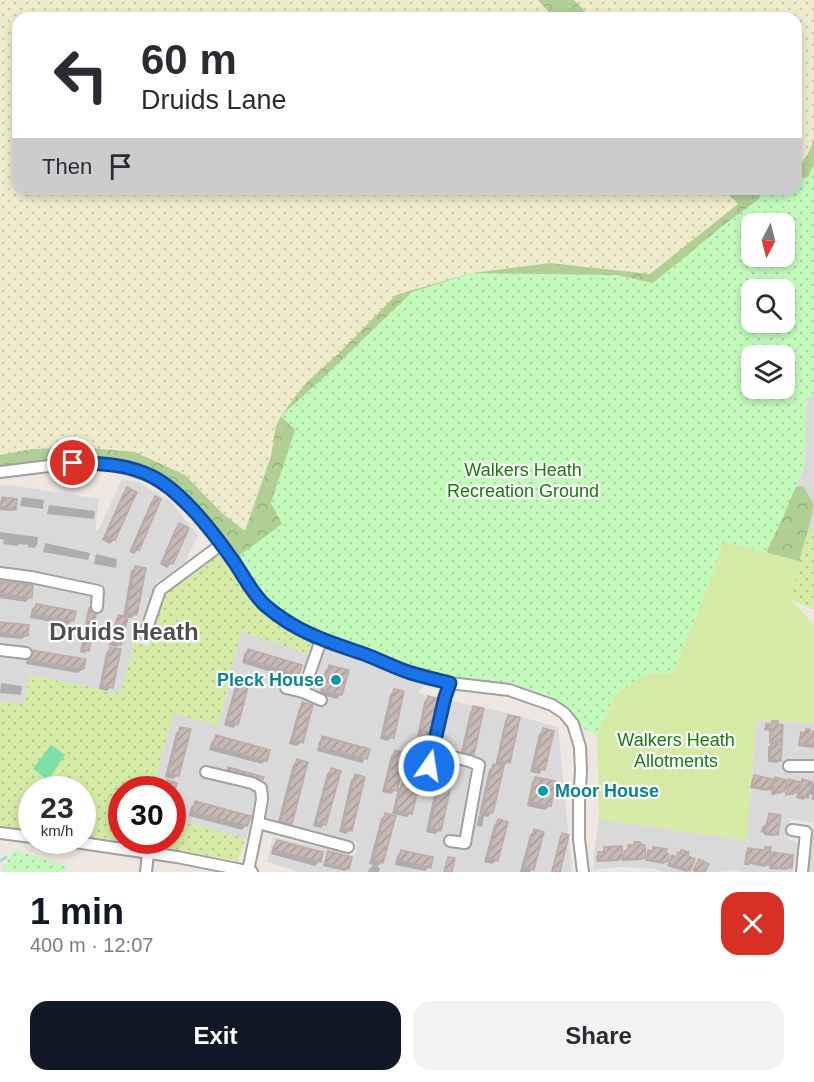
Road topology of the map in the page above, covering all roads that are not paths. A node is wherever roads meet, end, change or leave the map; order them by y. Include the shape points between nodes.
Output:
1 (0, 472) edge
2 (222, 544) junction
3 (0, 573) edge
4 (97, 607) dead end
5 (145, 634) dead end
6 (321, 640) junction
7 (0, 650) edge
8 (26, 653) dead end
9 (450, 683) junction
10 (286, 688) dead end
11 (303, 692) junction
12 (321, 700) dead end
13 (432, 752) junction
14 (796, 762) dead end
15 (814, 766) edge
16 (206, 772) dead end
17 (408, 777) dead end
18 (258, 823) junction
19 (792, 830) dead end
20 (0, 833) edge
21 (18, 835) edge
22 (450, 841) dead end
23 (348, 847) dead end
24 (148, 854) edge
25 (154, 854) edge
26 (250, 871) edge
27 (146, 872) edge
28 (583, 872) edge
29 (802, 872) edge

1 - 2 street via 73,463 128,468 169,488
2 - 5 street via 160,590
2 - 6 street via 265,606 291,626
3 - 4 street via 98,591
6 - 9 street
6 - 11 street
7 - 8 street
9 - 13 street
9 - 28 street via 509,690 552,705 573,724 580,747 579,839
10 - 11 street
11 - 12 street
13 - 17 street via 426,780
13 - 22 street via 479,765 465,843
14 - 15 street
16 - 18 street via 261,788
18 - 23 street
18 - 26 street
19 - 29 street via 806,831
20 - 21 street
24 - 27 street
25 - 26 street

